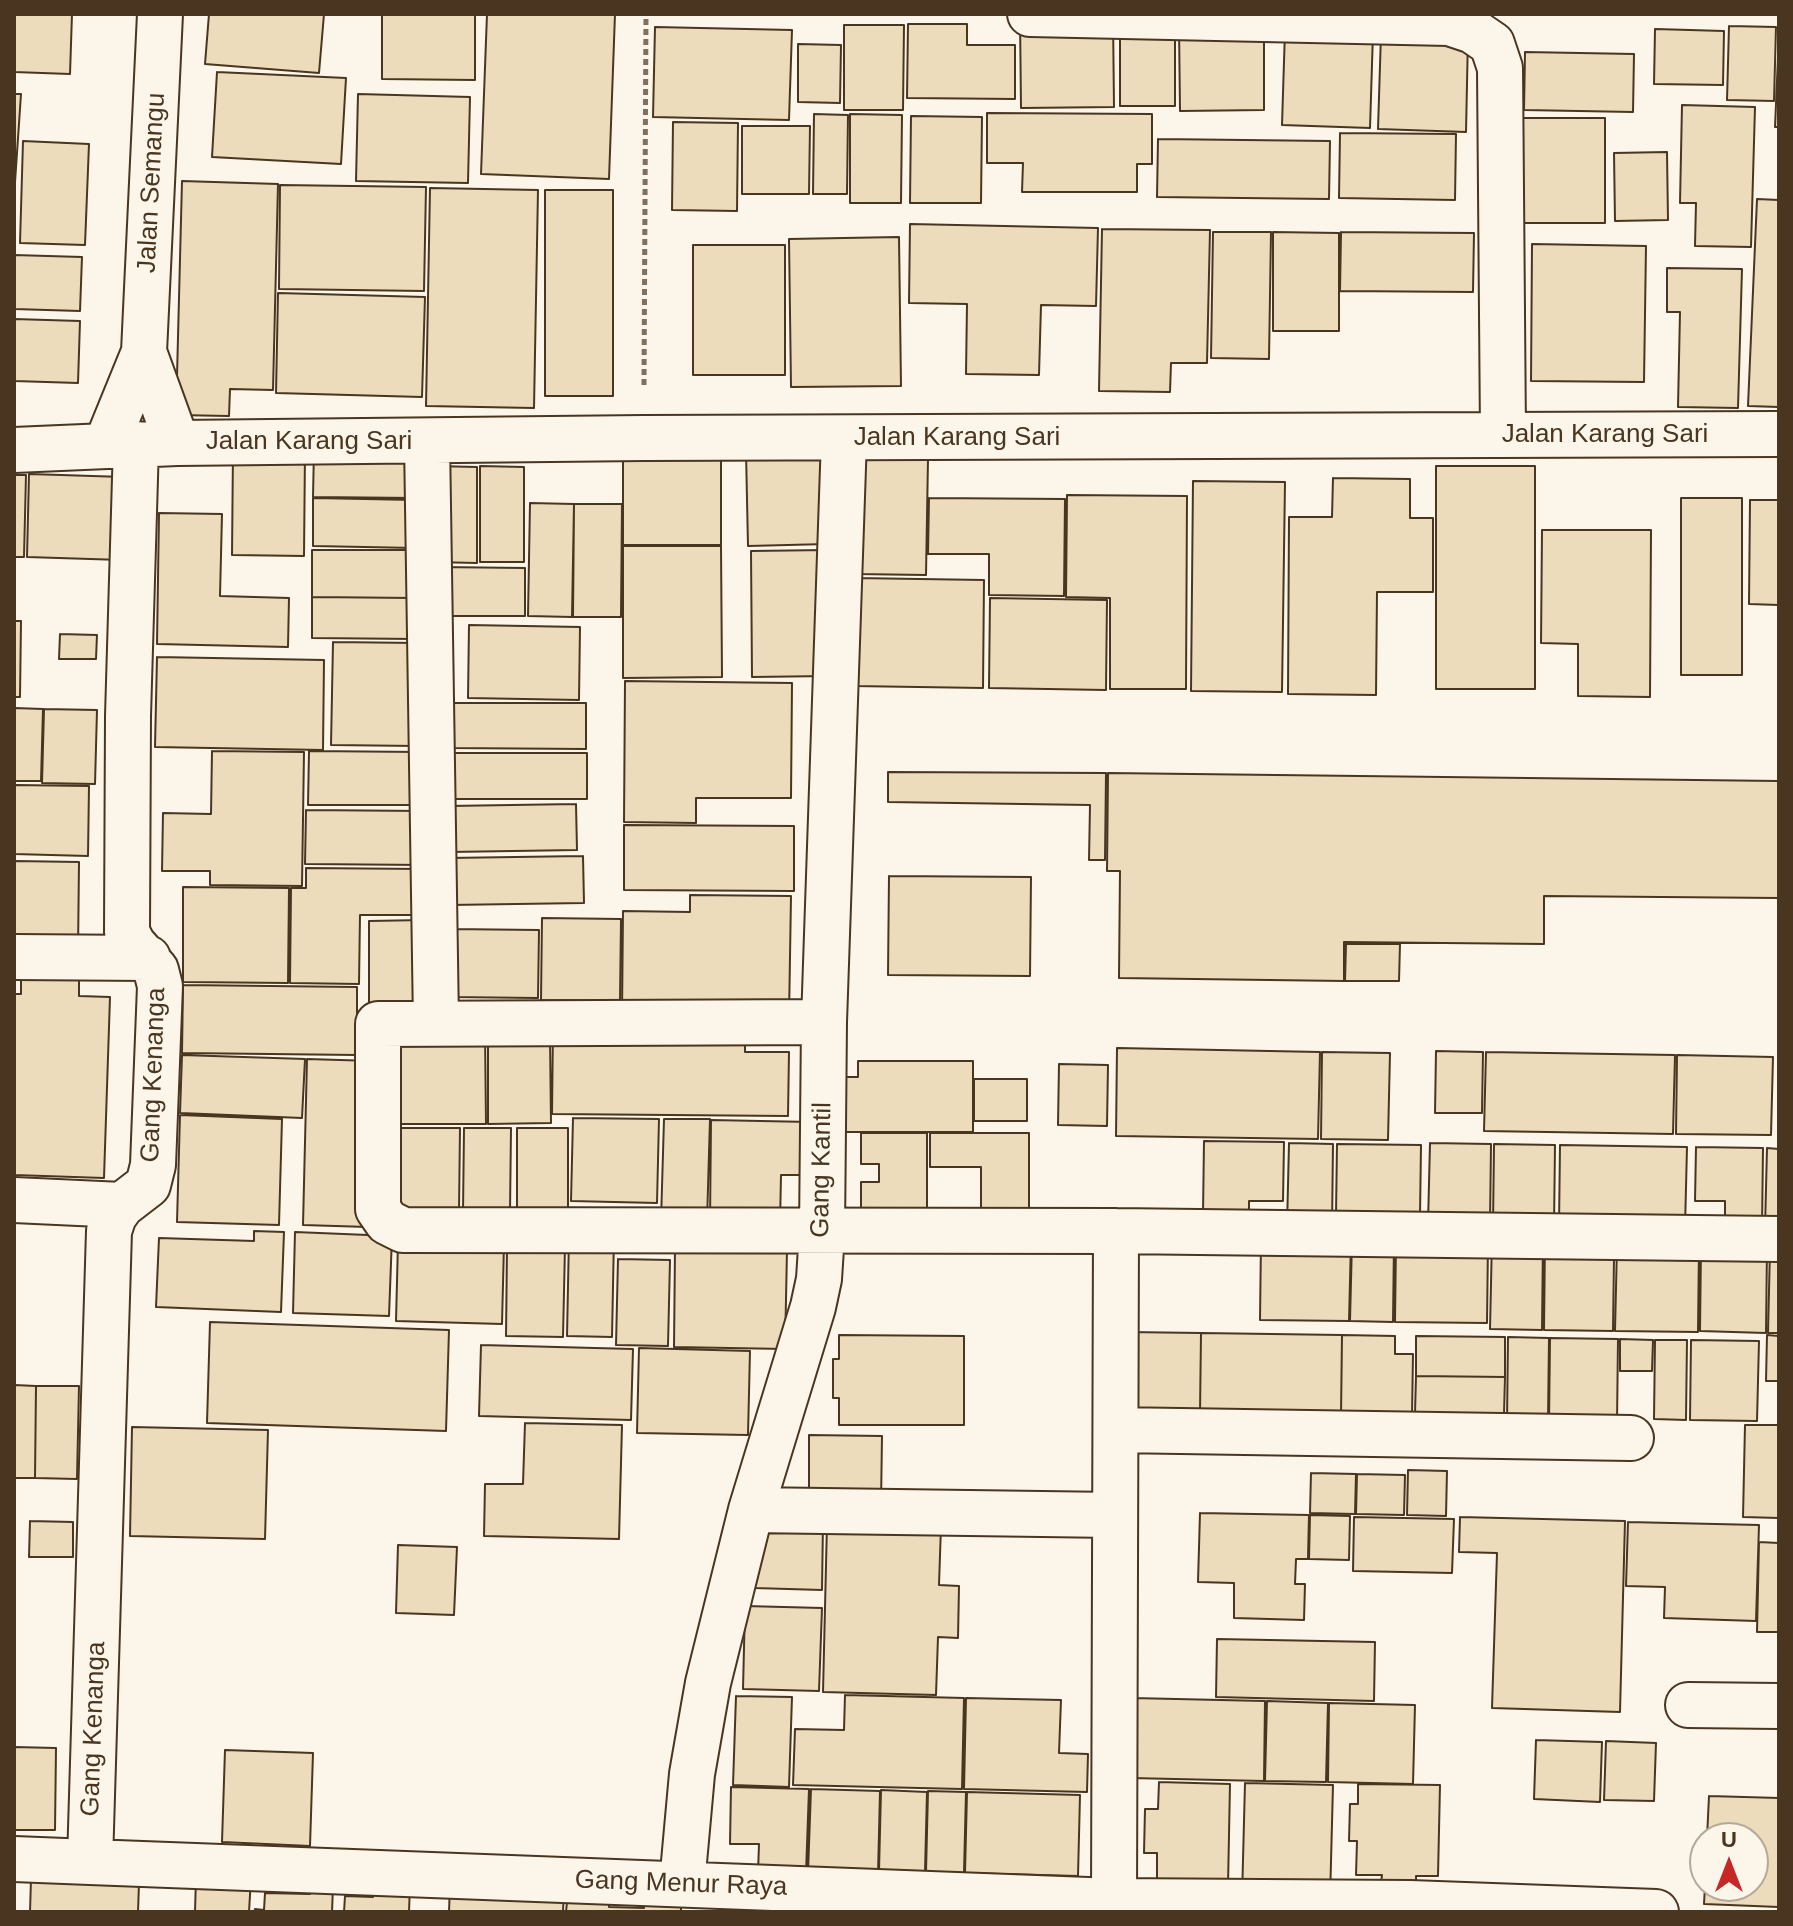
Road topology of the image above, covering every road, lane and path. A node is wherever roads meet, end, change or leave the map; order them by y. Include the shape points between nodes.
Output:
1 (160, 14) edge
2 (646, 14) edge
3 (1030, 14) edge
4 (144, 352) junction
5 (1779, 434) edge
6 (1503, 435) junction
7 (644, 438) junction
8 (844, 438) junction
9 (427, 441) junction
10 (140, 444) junction
11 (14, 450) edge
12 (14, 957) edge
13 (148, 958) junction
14 (824, 1022) junction
15 (436, 1023) junction
16 (14, 1200) edge
17 (122, 1205) junction
18 (1116, 1231) junction
19 (822, 1232) junction
20 (1779, 1239) edge
21 (1116, 1430) junction
22 (1631, 1438) dead end
23 (751, 1510) junction
24 (1114, 1515) junction
25 (1688, 1705) dead end
26 (1779, 1706) edge
27 (14, 1859) edge
28 (90, 1862) junction
29 (682, 1884) junction
30 (1114, 1901) junction
31 (948, 1904) edge
32 (1181, 1908) edge
33 (1410, 1908) edge
34 (1580, 1910) edge
35 (1656, 1912) edge

1 - 4 street, Jalan Semangu
2 - 7 path
3 - 6 street via 1449,23 1492,44 1500,68
4 - 10 street, Jalan Semangu
4 - 10 street, Jalan Semangu
5 - 6 street, Jalan Karang Sari
6 - 8 street, Jalan Karang Sari
7 - 8 street, Jalan Karang Sari
7 - 9 street, Jalan Karang Sari
8 - 14 street, Gang Kantil
9 - 10 street, Jalan Karang Sari
9 - 15 street
10 - 11 street, Jalan Karang Sari
10 - 13 street, Gang Kenanga via 128,700 127,932
12 - 13 street
13 - 17 street, Gang Kenanga via 160,986 153,1165 148,1185
14 - 15 street
14 - 19 street, Gang Kantil
15 - 19 street via 378,1024 378,1209 387,1222 403,1230
16 - 17 street
17 - 28 street, Gang Kenanga via 109,1231
18 - 19 street
18 - 20 street
18 - 21 street
19 - 23 street, Gang Kantil via 813,1307
21 - 22 street
21 - 24 street
23 - 24 street
23 - 29 street, Gang Kantil via 708,1683 692,1774
24 - 30 street
25 - 26 street
27 - 28 street
28 - 29 street, Gang Menur Raya
29 - 31 street, Gang Menur Raya
30 - 31 street, Gang Menur Raya
30 - 32 street, Gang Menur Raya
32 - 33 street, Gang Menur Raya
33 - 34 street, Gang Menur Raya
34 - 35 street, Gang Menur Raya

